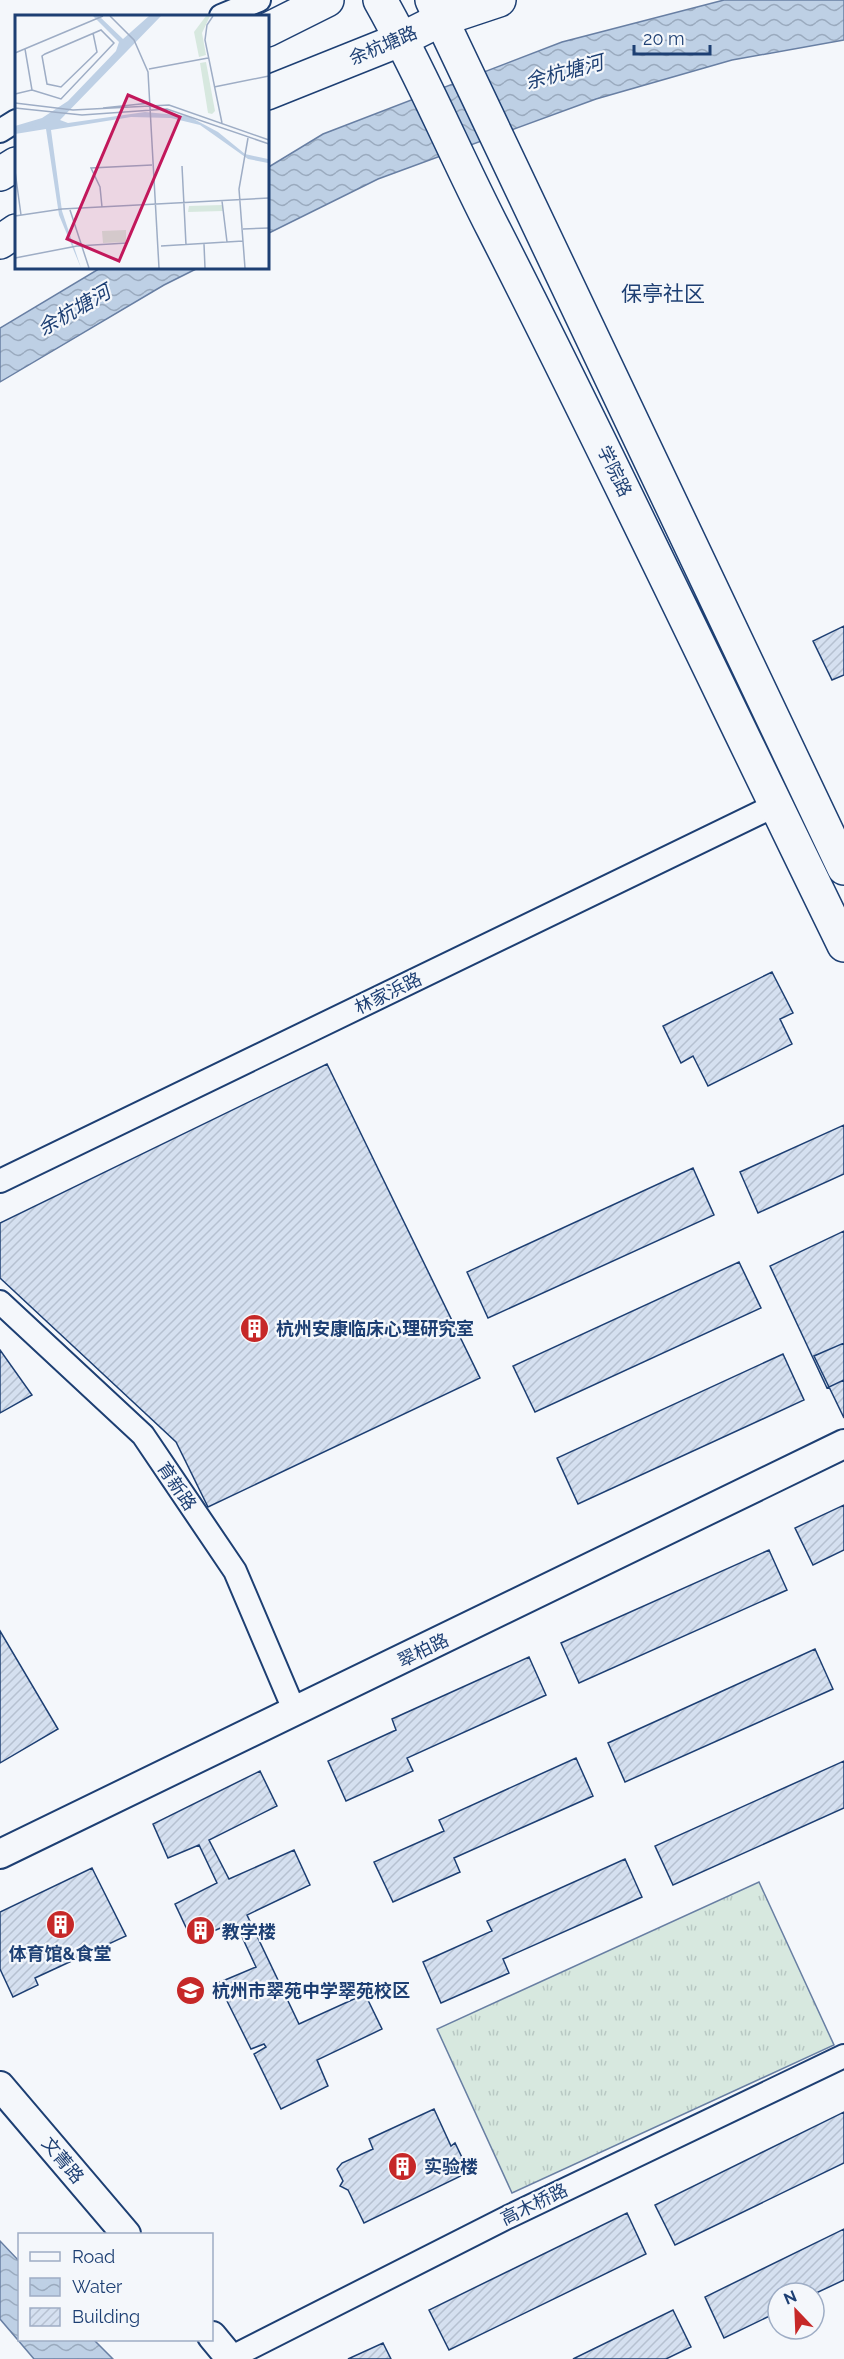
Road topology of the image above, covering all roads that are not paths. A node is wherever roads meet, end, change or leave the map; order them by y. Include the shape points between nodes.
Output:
1 (260, 0) edge
2 (327, 0) edge
3 (380, 0) edge
4 (499, 0) edge
5 (437, 9) edge
6 (223, 15) edge
7 (268, 30) edge
8 (402, 39) junction
9 (268, 93) edge
10 (15, 122) edge
11 (0, 131) edge
12 (15, 165) edge
13 (0, 174) edge
14 (15, 232) edge
15 (0, 242) edge
16 (776, 806) junction
17 (844, 868) edge
18 (844, 945) edge
19 (0, 1180) edge
20 (0, 1302) edge
21 (844, 1444) edge
22 (295, 1712) junction
23 (0, 1854) edge
24 (844, 2056) edge
25 (0, 2086) edge
26 (124, 2233) edge
27 (213, 2337) edge
28 (230, 2359) edge

1 - 6 street
2 - 7 main road
3 - 8 main road, 学院路
4 - 5 main road, 余杭塘路
5 - 8 main road, 余杭塘路
5 - 17 main road, 学院路
8 - 9 main road, 余杭塘路
8 - 16 main road, 学院路
10 - 11 street
12 - 13 main road
14 - 15 main road
16 - 18 main road, 学院路
16 - 19 street, 林家浜路
20 - 22 street, 育新路 via 143,1435 235,1571
21 - 22 street, 翠柏路
22 - 23 street, 翠柏路
24 - 28 street, 高木桥路 via 508,2217
25 - 26 street, 文菁路
27 - 28 street

